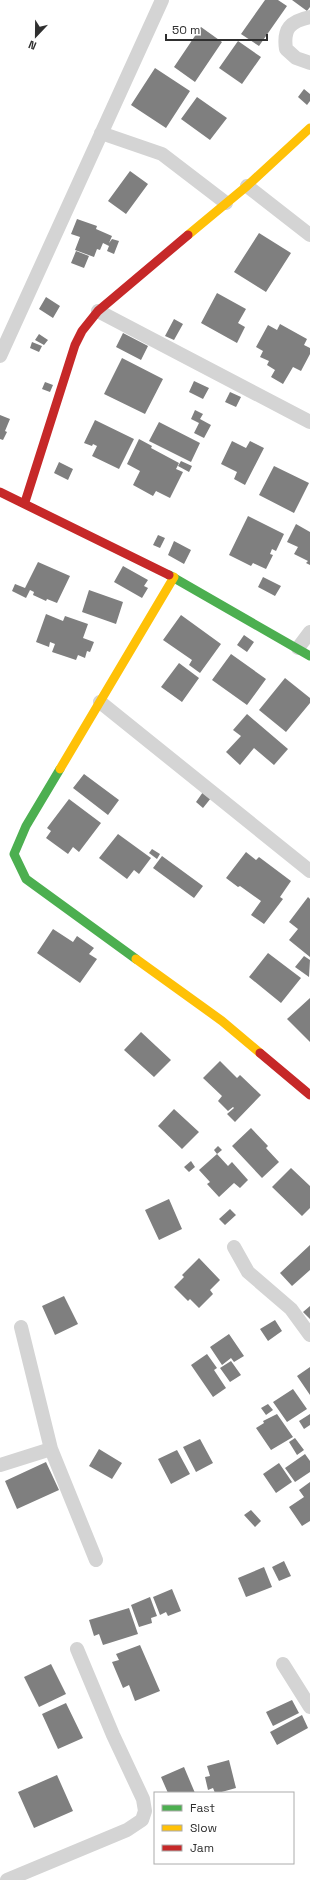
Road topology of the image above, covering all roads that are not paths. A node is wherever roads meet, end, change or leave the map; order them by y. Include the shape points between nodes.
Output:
1 (162, 0) edge
2 (310, 17) edge
3 (310, 63) edge
4 (310, 128) edge
5 (102, 133) junction
6 (247, 186) junction
7 (226, 203) junction
8 (310, 235) edge
9 (98, 311) junction
10 (0, 356) edge
11 (310, 422) edge
12 (0, 492) edge
13 (25, 502) junction
14 (174, 577) junction
15 (310, 632) edge
16 (298, 648) junction
17 (310, 656) edge
18 (100, 702) junction
19 (310, 871) edge
20 (310, 1095) edge
21 (234, 1247) dead end
22 (21, 1327) dead end
23 (310, 1335) edge
24 (51, 1449) junction
25 (0, 1465) edge
26 (96, 1560) dead end
27 (77, 1649) dead end
28 (283, 1664) dead end
29 (310, 1707) edge
30 (7, 1880) edge

1 - 5 street
2 - 3 street via 293,23 287,30 285,40 286,49 296,58
4 - 6 street
5 - 7 street via 162,154
5 - 10 street
6 - 7 street
6 - 8 street
7 - 9 street
9 - 11 street
9 - 13 street via 82,331 75,346
12 - 13 street
13 - 14 street
14 - 16 street
14 - 18 street
15 - 16 street
16 - 17 street
18 - 19 street
18 - 20 street via 26,826 14,854 26,879 222,1021
21 - 23 street via 248,1272 291,1309
22 - 24 street
24 - 25 street
24 - 26 street
27 - 30 street via 143,1799 144,1815 142,1820 127,1830
28 - 29 street

